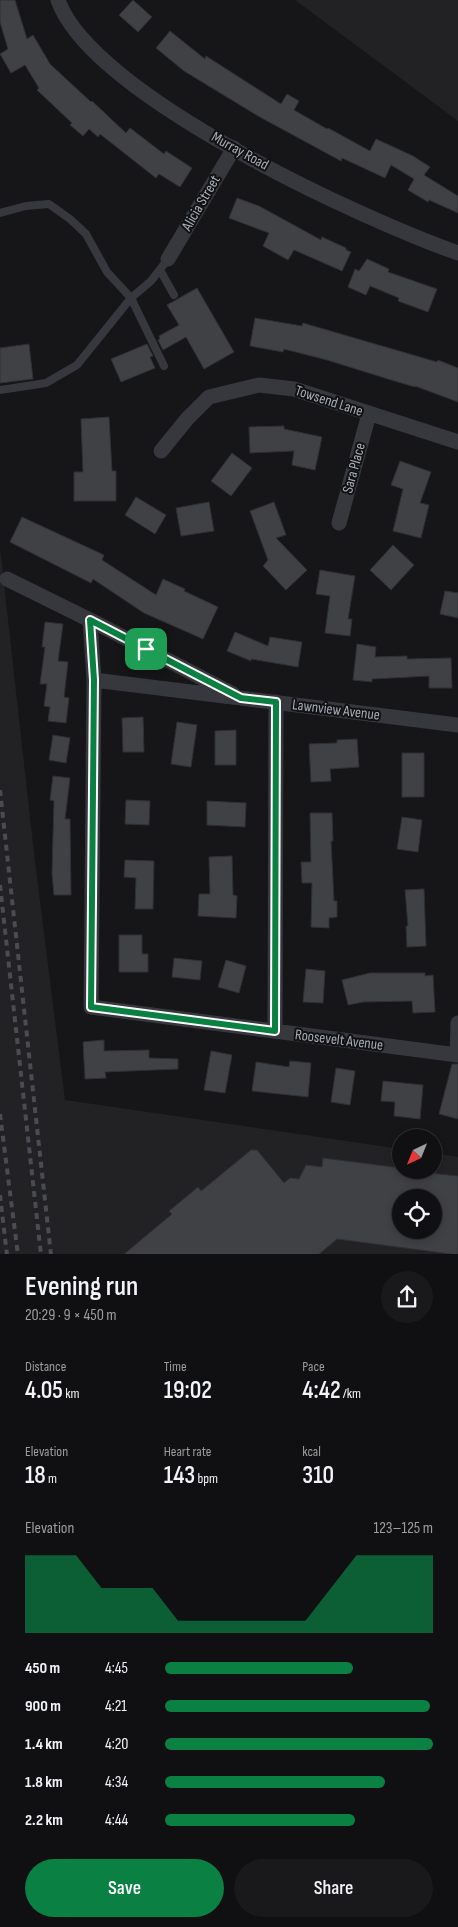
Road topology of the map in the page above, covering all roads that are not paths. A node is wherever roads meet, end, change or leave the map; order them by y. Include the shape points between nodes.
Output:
1 (58, 0) edge
2 (234, 148) junction
3 (0, 213) edge
4 (458, 253) edge
5 (164, 264) junction
6 (174, 294) dead end
7 (130, 298) junction
8 (164, 366) dead end
9 (0, 390) edge
10 (368, 414) junction
11 (458, 442) edge
12 (161, 451) dead end
13 (340, 523) dead end
14 (7, 579) dead end
15 (94, 622) junction
16 (94, 680) junction
17 (241, 698) junction
18 (276, 702) junction
19 (458, 725) edge
20 (458, 1023) edge
21 (275, 1031) junction
22 (458, 1055) edge

1 - 2 street, Murray Road via 81,37 103,60 158,101
2 - 4 street, Murray Road via 373,218
2 - 5 street, Alicia Street
3 - 7 lane via 49,204 86,234 107,272
5 - 6 lane
5 - 7 lane via 151,281
7 - 8 lane
7 - 9 lane via 77,365 46,383
10 - 11 street, Towsend Lane
10 - 12 street, Towsend Lane via 294,389 259,385 209,397
10 - 13 street, Sara Place
14 - 15 street
15 - 16 street
15 - 17 street
16 - 17 street, Lawnview Avenue
16 - 21 street, Roosevelt Avenue via 91,1007
17 - 18 street, Lawnview Avenue
18 - 19 street, Lawnview Avenue
18 - 21 street
20 - 22 street
21 - 22 street, Roosevelt Avenue

